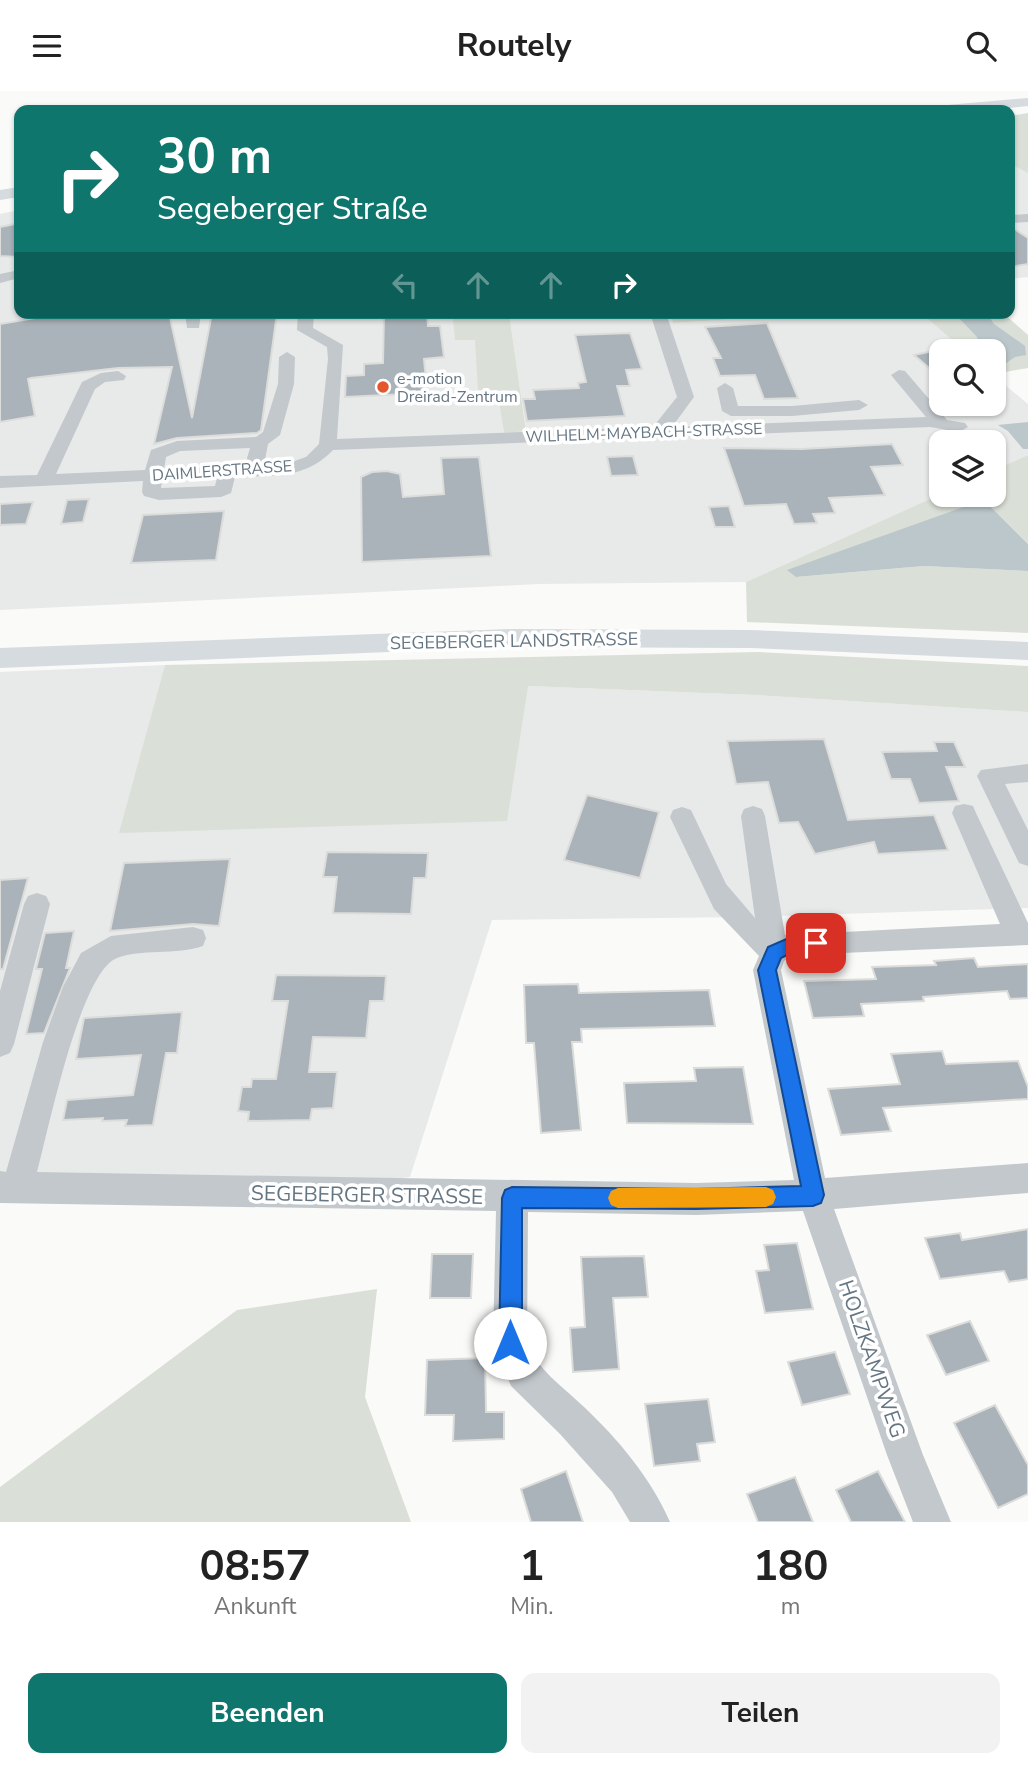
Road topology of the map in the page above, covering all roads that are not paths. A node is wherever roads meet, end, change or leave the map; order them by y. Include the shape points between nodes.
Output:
1 (1028, 102) edge
2 (998, 105) edge
3 (306, 319) edge
4 (660, 319) edge
5 (288, 358) dead end
6 (899, 375) dead end
7 (118, 376) dead end
8 (725, 389) dead end
9 (859, 405) dead end
10 (796, 419) junction
11 (659, 431) junction
12 (260, 442) junction
13 (328, 445) junction
14 (413, 457) dead end
15 (313, 461) junction
16 (253, 471) junction
17 (154, 475) junction
18 (44, 480) junction
19 (0, 482) edge
20 (1028, 651) edge
21 (0, 658) edge
22 (1028, 773) edge
23 (964, 813) dead end
24 (753, 816) dead end
25 (682, 817) dead end
26 (1028, 856) edge
27 (37, 904) dead end
28 (1023, 934) edge
29 (193, 938) dead end
30 (774, 953) junction
31 (0, 1045) edge
32 (1028, 1178) edge
33 (9, 1188) edge
34 (813, 1195) junction
35 (512, 1198) junction
36 (651, 1522) edge
37 (932, 1522) edge

1 - 2 main road
3 - 13 street via 305,330 335,345
4 - 11 street via 687,397
5 - 12 street via 286,384 271,435
6 - 10 street, WILHELM-MAYBACH-STRASSE via 950,426
7 - 18 street via 88,386
8 - 10 street via 732,411
9 - 10 street
10 - 11 street, WILHELM-MAYBACH-STRASSE
11 - 13 street, WILHELM-MAYBACH-STRASSE
12 - 16 street
12 - 17 street via 163,450 157,454
13 - 15 street, DAIMLERSTRASSE
14 - 15 street
15 - 16 street, DAIMLERSTRASSE via 288,469
16 - 17 street, DAIMLERSTRASSE via 227,472 224,489 205,492 154,493
17 - 18 street, DAIMLERSTRASSE
18 - 19 street, DAIMLERSTRASSE
20 - 21 main road, SEGEBERGER LANDSTRASSE via 750,639 512,638
22 - 26 street via 989,776
23 - 28 street
24 - 30 street, HOLZKAMPWEG
25 - 30 street via 724,902
27 - 31 street
28 - 30 street via 791,944
29 - 33 street via 111,947 91,961 57,1042
30 - 34 street, HOLZKAMPWEG via 767,970
32 - 34 street, SEGEBERGER STRASSE
33 - 35 street, SEGEBERGER STRASSE
34 - 35 street, SEGEBERGER STRASSE
34 - 37 street, HOLZKAMPWEG
35 - 36 street via 510,1343 523,1374 625,1479

